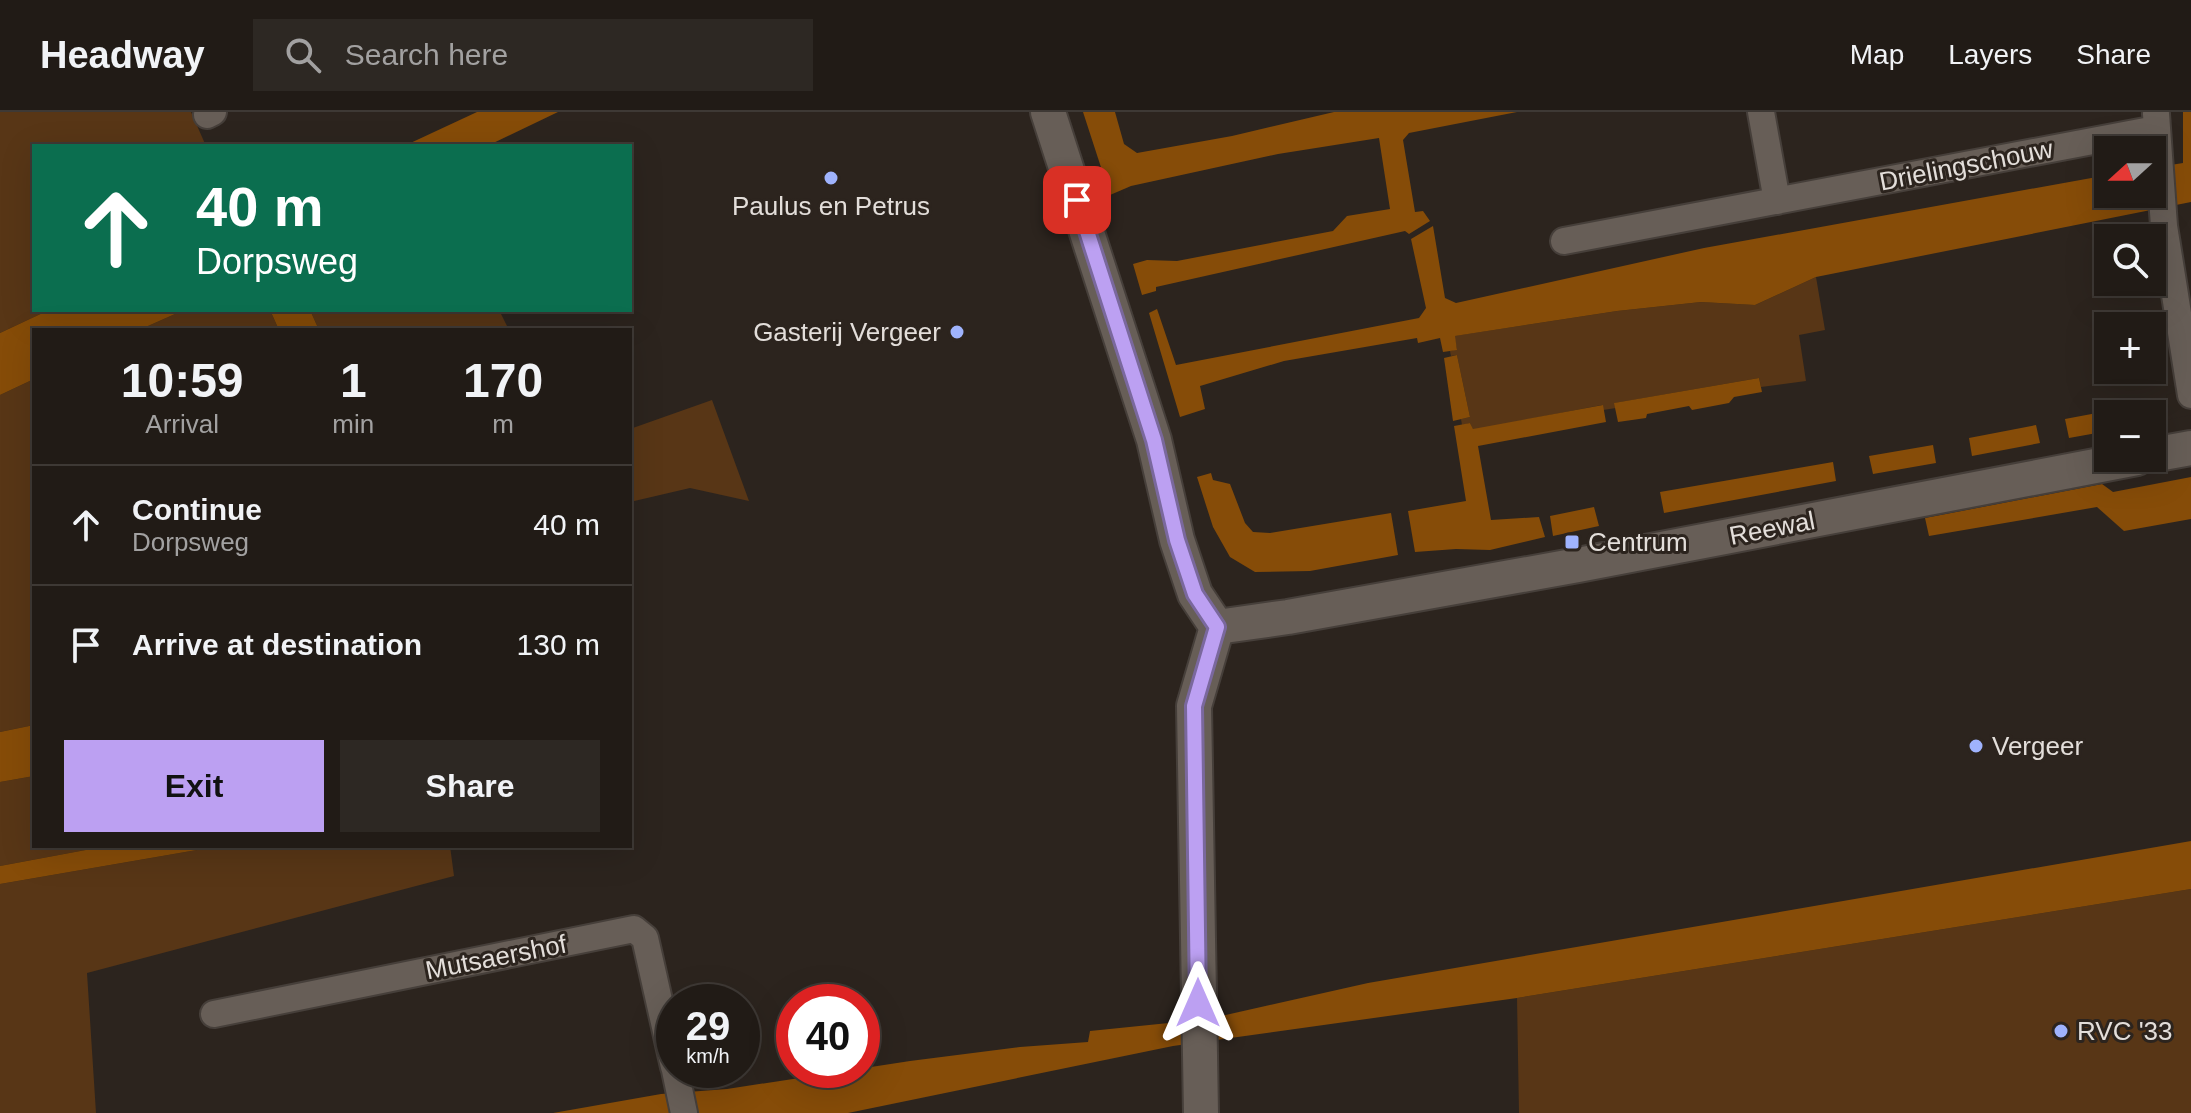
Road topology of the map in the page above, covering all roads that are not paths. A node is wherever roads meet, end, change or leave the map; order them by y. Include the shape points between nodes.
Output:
1 (1048, 112) edge
2 (1761, 112) edge
3 (2156, 121) edge
4 (1777, 201) junction
5 (1564, 241) dead end
6 (2189, 387) edge
7 (2191, 448) edge
8 (2166, 452) edge
9 (2094, 466) edge
10 (1217, 627) junction
11 (656, 986) edge
12 (214, 1014) dead end
13 (679, 1088) edge
14 (684, 1113) edge
15 (1201, 1113) edge

1 - 10 street via 1154,440 1177,540 1195,594
2 - 4 street
3 - 4 street, Drielingschouw
3 - 6 street via 2164,226
4 - 5 street, Drielingschouw
7 - 8 street
9 - 10 street, Reewal via 1578,565
10 - 15 street via 1194,706
11 - 12 street, Mutsaershof via 645,938 634,929
13 - 14 street, Mutsaershof

